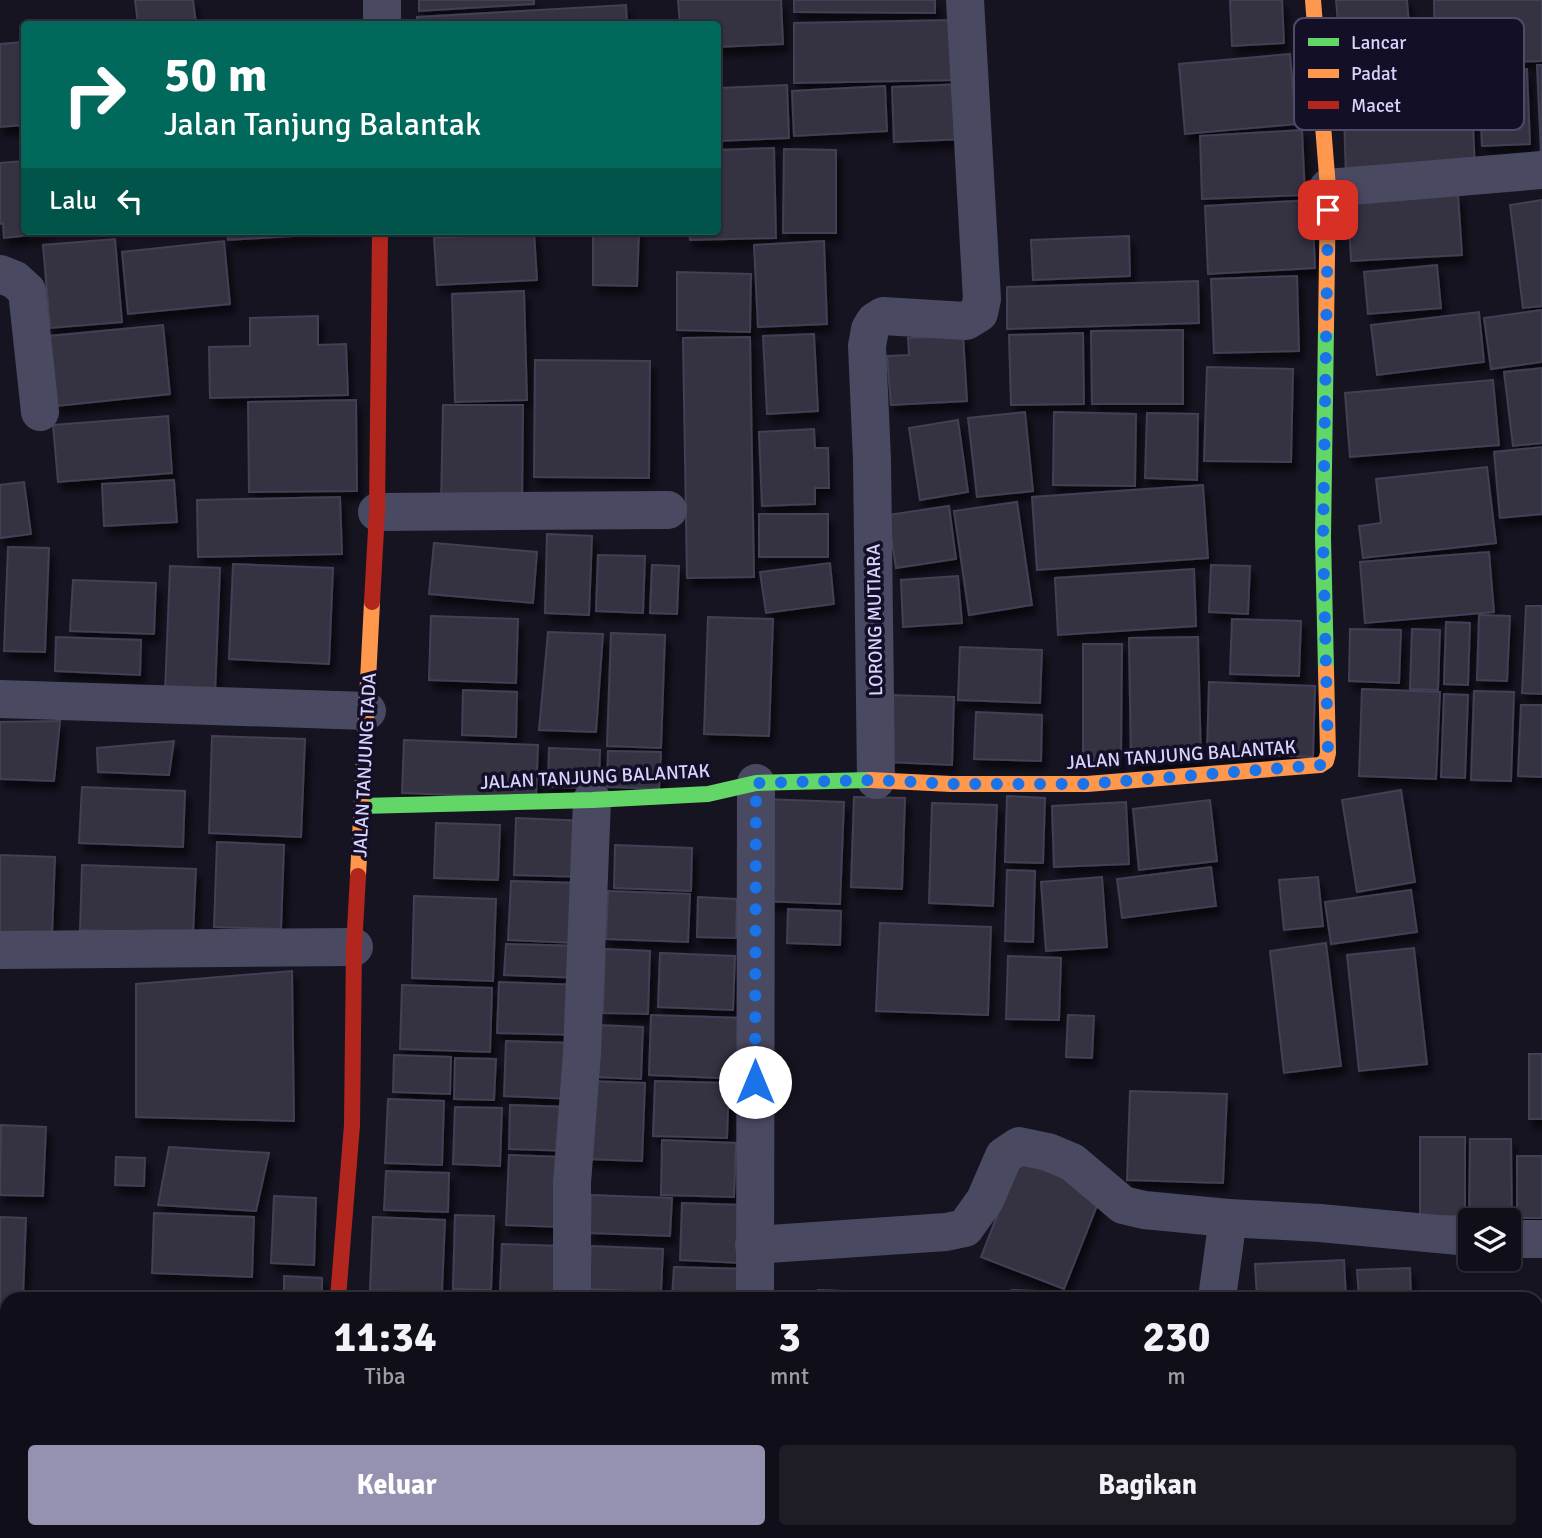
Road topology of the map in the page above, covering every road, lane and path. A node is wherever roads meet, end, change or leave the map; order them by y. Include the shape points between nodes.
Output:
1 (382, 0) edge
2 (965, 0) edge
3 (1313, 0) edge
4 (1314, 18) edge
5 (382, 21) edge
6 (1323, 130) edge
7 (1542, 170) edge
8 (1328, 188) junction
9 (380, 235) edge
10 (0, 274) edge
11 (40, 412) dead end
12 (668, 510) dead end
13 (377, 512) junction
14 (0, 699) edge
15 (368, 711) junction
16 (876, 780) junction
17 (756, 783) junction
18 (592, 800) junction
19 (361, 806) junction
20 (354, 947) junction
21 (0, 950) edge
22 (1228, 1218) junction
23 (1458, 1236) edge
24 (1521, 1239) edge
25 (1542, 1239) edge
26 (754, 1245) junction
27 (338, 1292) edge
28 (572, 1292) edge
29 (755, 1292) edge
30 (1218, 1292) edge

1 - 5 street
2 - 16 street, LORONG MUTIARA via 981,306 976,317 966,321 883,316 875,321 867,338
3 - 4 street, JALAN TANJUNG BALANTAK
6 - 8 street, JALAN TANJUNG BALANTAK
7 - 8 street
8 - 16 street, JALAN TANJUNG BALANTAK via 1323,538 1326,761 1087,784
9 - 13 street, JALAN TANJUNG TADA
10 - 11 street via 27,291
12 - 13 street
13 - 15 street, JALAN TANJUNG TADA
14 - 15 street
15 - 19 street, JALAN TANJUNG TADA
16 - 17 street, JALAN TANJUNG BALANTAK
17 - 18 street, JALAN TANJUNG BALANTAK via 708,794
17 - 26 street
18 - 19 street, JALAN TANJUNG BALANTAK
18 - 28 street via 572,1183
19 - 20 street, JALAN TANJUNG TADA
20 - 21 street
20 - 27 street, JALAN TANJUNG TADA via 352,1125
22 - 23 street
22 - 26 street via 1123,1205 1072,1162 1019,1146 1004,1156 985,1200 965,1228
22 - 30 street
24 - 25 street
26 - 29 street

